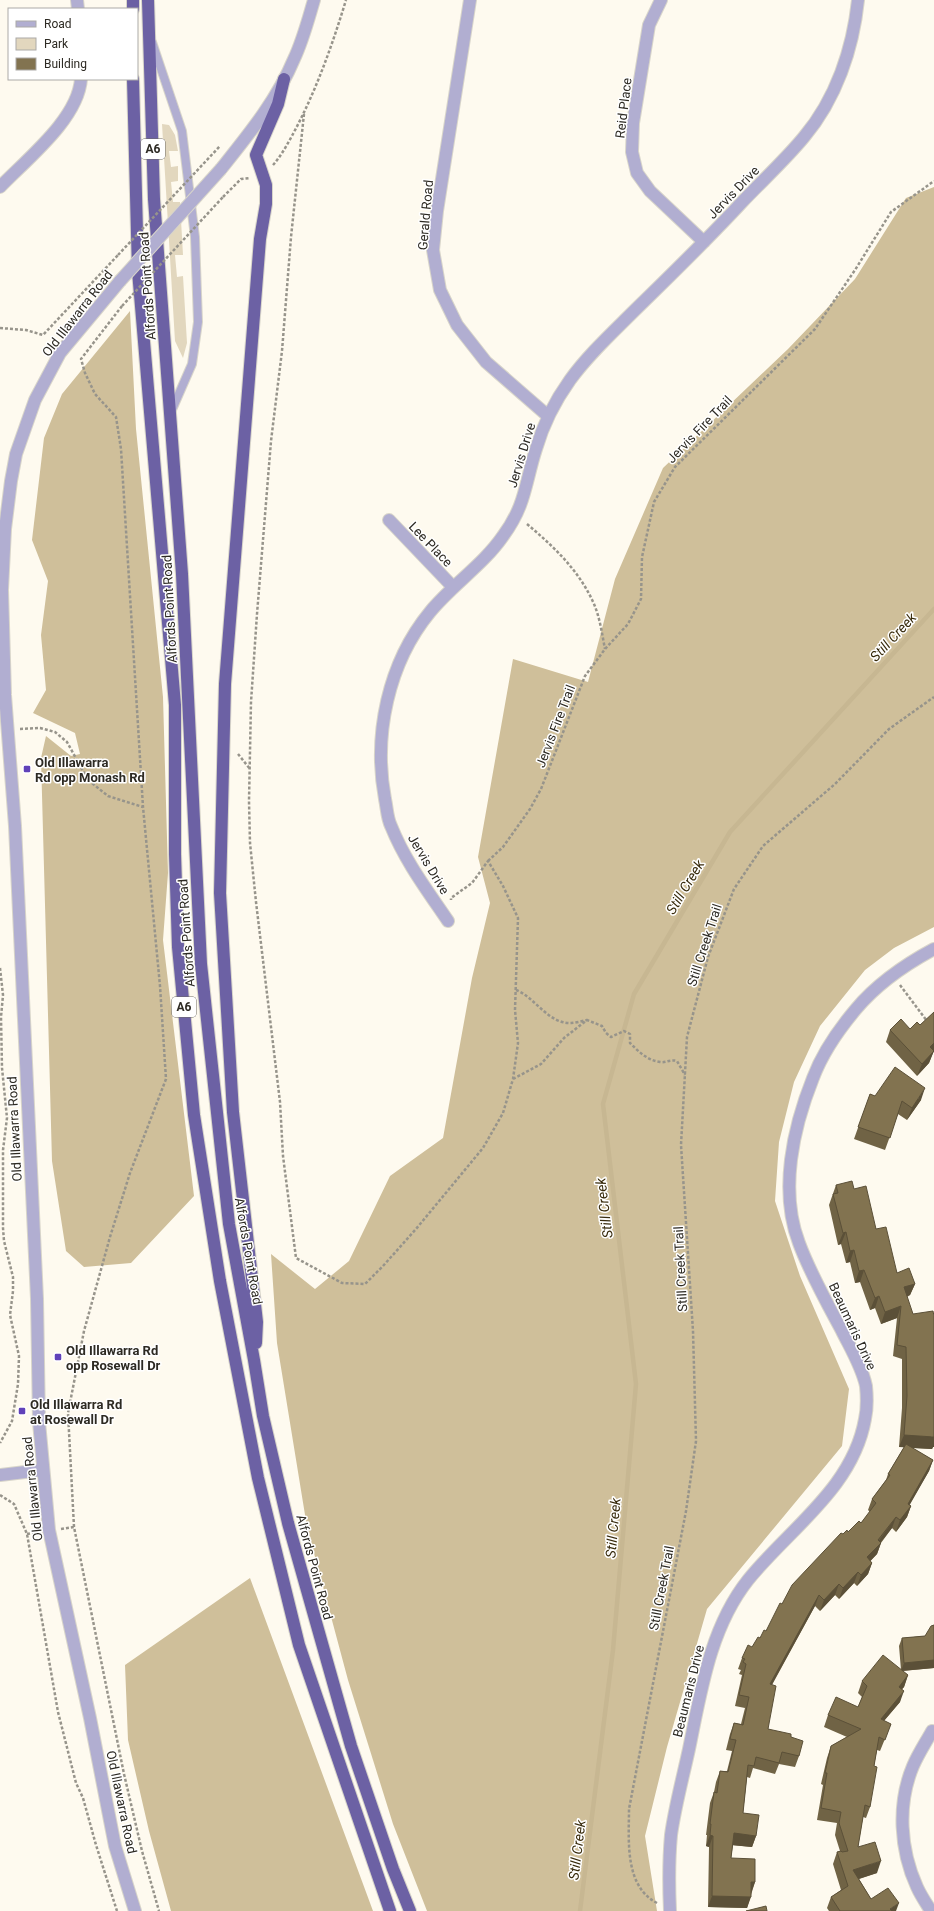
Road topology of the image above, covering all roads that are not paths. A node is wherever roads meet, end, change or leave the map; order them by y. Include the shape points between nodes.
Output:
1 (148, 0) edge
2 (314, 0) edge
3 (470, 0) edge
4 (661, 0) edge
5 (858, 0) edge
6 (150, 36) junction
7 (284, 79) junction
8 (81, 80) edge
9 (134, 80) edge
10 (0, 187) edge
11 (704, 242) junction
12 (170, 416) junction
13 (548, 416) junction
14 (389, 520) dead end
15 (454, 587) junction
16 (2, 696) edge
17 (448, 921) road end
18 (934, 949) edge
19 (254, 1360) junction
20 (42, 1470) junction
21 (0, 1476) edge
22 (932, 1731) dead end
23 (670, 1910) edge
24 (136, 1911) edge
25 (390, 1911) edge
26 (410, 1911) edge
27 (931, 1911) edge

1 - 6 highway, Alfords Point Road / A6
2 - 7 street, Old Illawarra Road via 302,38
3 - 13 street, Gerald Road via 437,211 433,250 440,290 457,326 486,362
4 - 11 street, Reid Place via 649,25 632,152 637,173 650,191
5 - 11 street, Jervis Drive via 849,50 823,110 805,136
6 - 12 highway, Alfords Point Road / A6 via 154,199
6 - 12 lane via 182,131 196,237 198,322 192,364
7 - 16 street, Old Illawarra Road, bridge via 265,111 221,169 120,280 60,353 35,400 16,454 10,481 2,590
7 - 19 highway, A6 via 278,104 256,155 265,179 266,204 260,239 225,684 220,893 233,1112 257,1322
8 - 10 street via 79,93 68,116
9 - 25 highway, Alfords Point Road / A6 via 138,271 175,705 178,947 194,1115 220,1281 258,1478 298,1645
11 - 13 street, Jervis Drive via 598,347 570,379
12 - 19 highway, Alfords Point Road / A6 via 182,574 201,964 229,1224
13 - 15 street, Jervis Drive via 535,450 527,487 517,516 502,539
14 - 15 street, Lee Place
15 - 17 street, Jervis Drive via 430,612 411,640 391,685 381,733 381,779 390,824 408,863
16 - 20 street, Old Illawarra Road via 15,826 37,1299 37,1375
18 - 23 street, Beaumaris Drive via 892,975 857,1008 833,1040 813,1076 800,1118 790,1161 791,1221 800,1246 855,1357 866,1387 865,1418 857,1448 846,1471 747,1582 728,1610 714,1643 704,1676 671,1835
19 - 26 highway, Alfords Point Road / A6 via 262,1416 273,1464 307,1591 351,1746
20 - 21 street
20 - 24 street, Old Illawarra Road via 49,1530 115,1846
22 - 27 street via 913,1766 904,1797 903,1830 909,1865 917,1888

